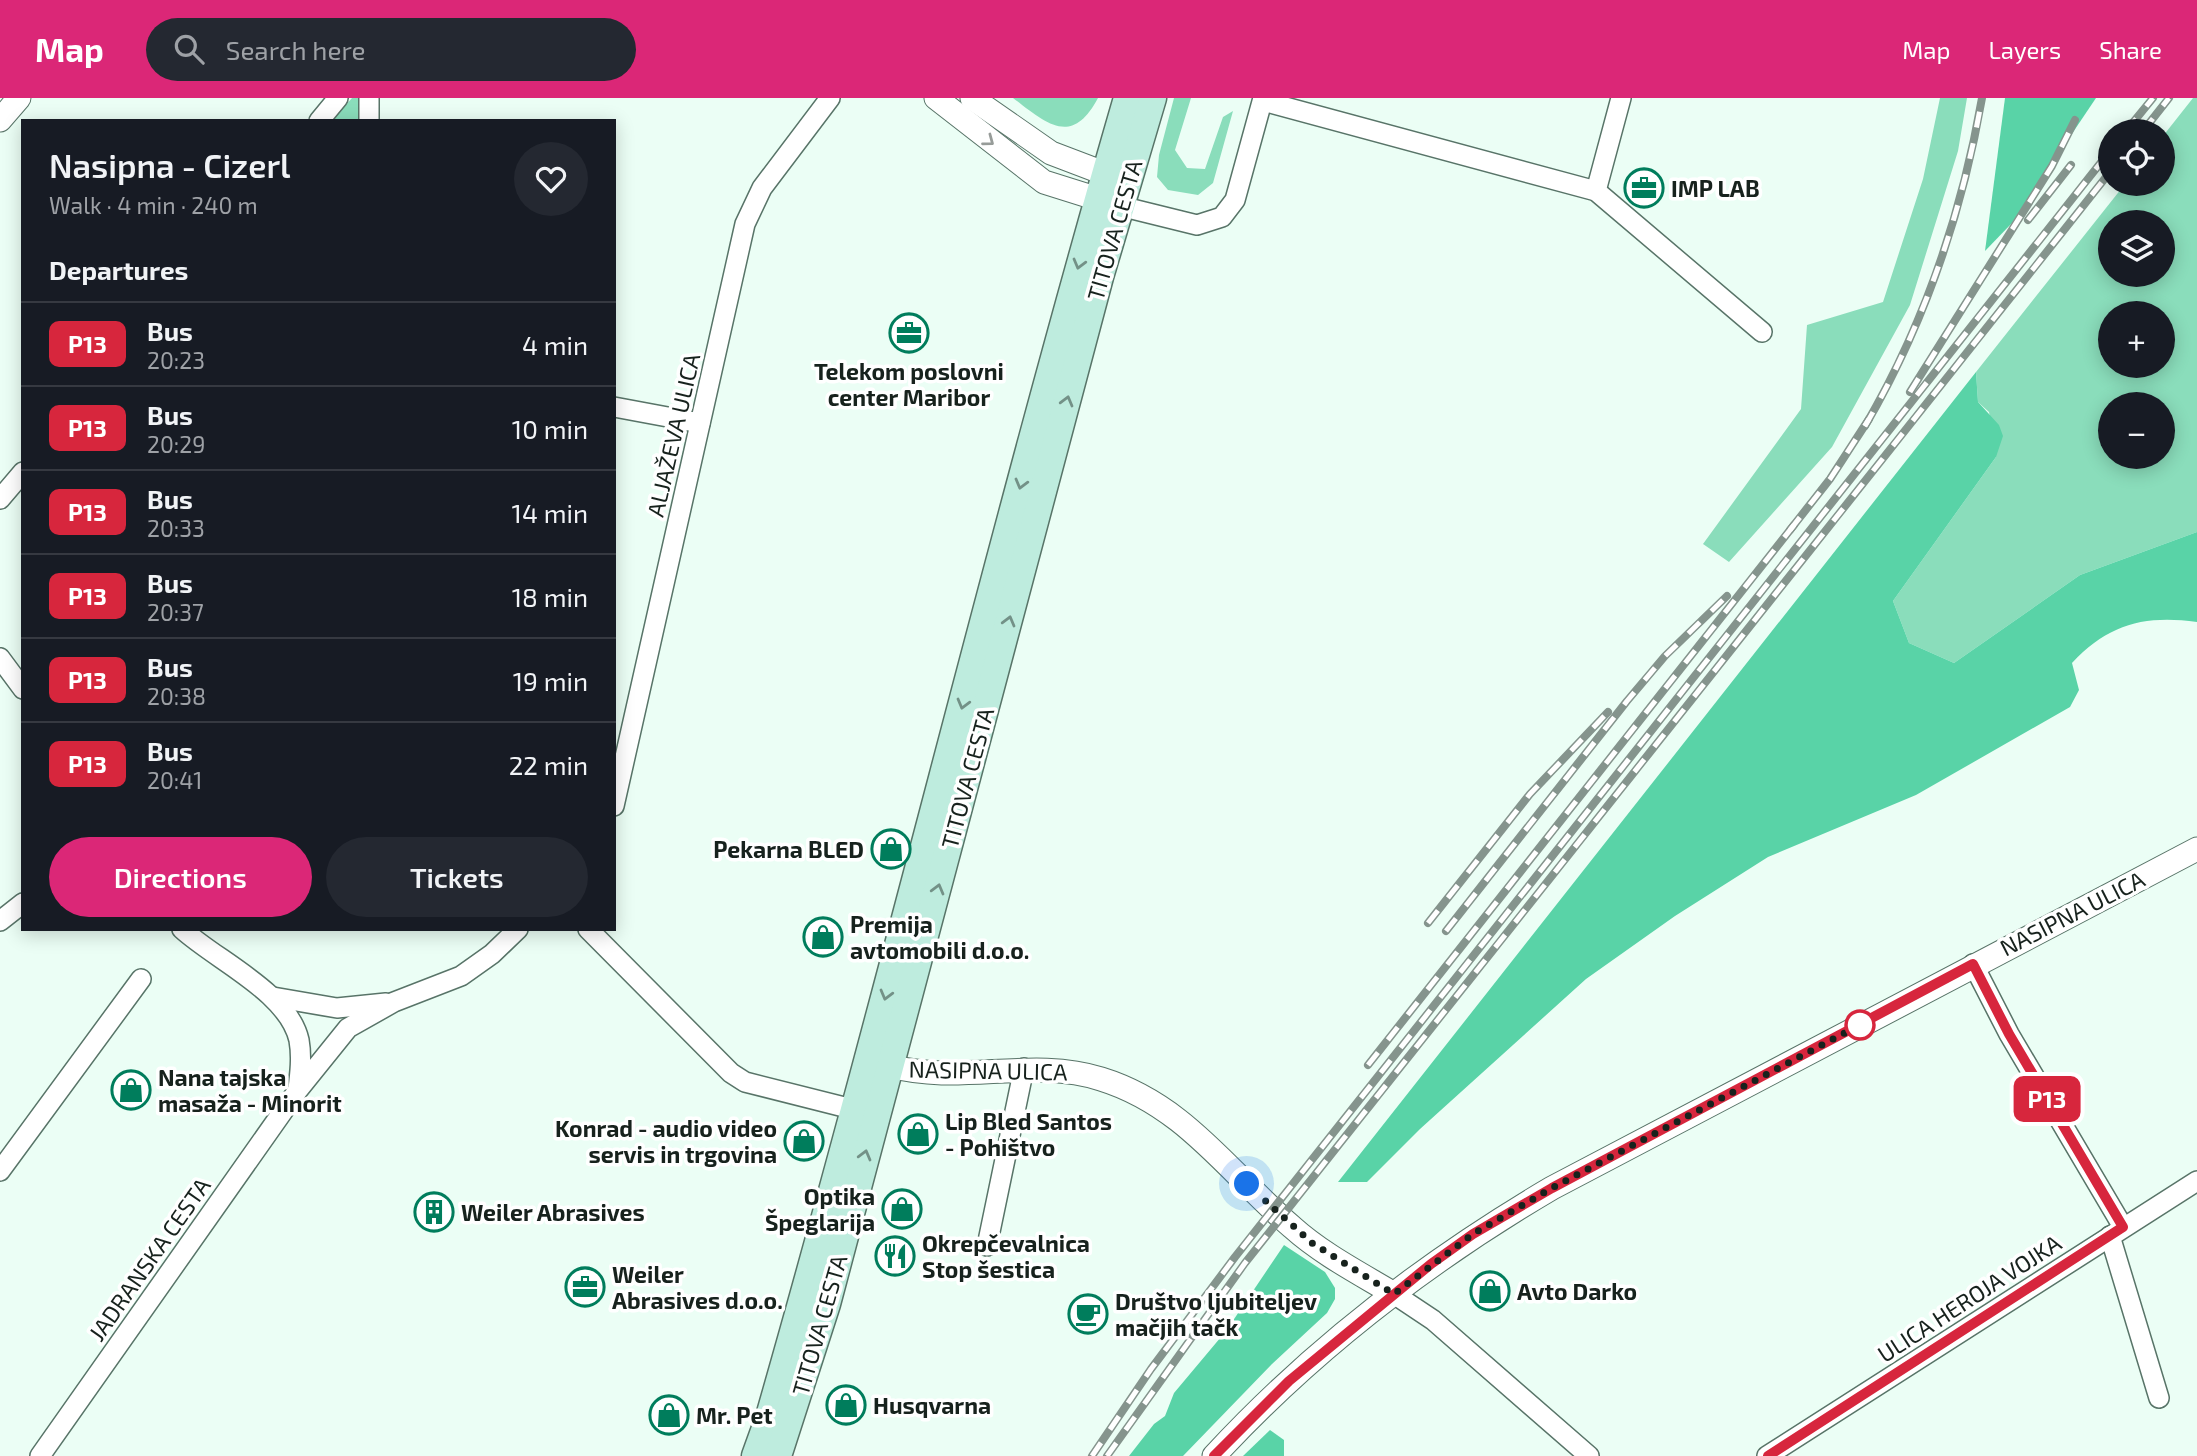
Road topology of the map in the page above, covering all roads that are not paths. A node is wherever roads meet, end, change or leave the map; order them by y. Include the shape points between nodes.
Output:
1 (19, 98) edge
2 (338, 98) edge
3 (369, 98) edge
4 (830, 98) edge
5 (936, 98) edge
6 (972, 98) edge
7 (1127, 98) edge
8 (1153, 98) edge
9 (1621, 98) edge
10 (1263, 99) edge
11 (321, 119) edge
12 (369, 119) edge
13 (0, 120) edge
14 (1113, 190) junction
15 (1596, 191) junction
16 (1762, 332) dead end
17 (616, 407) edge
18 (700, 424) junction
19 (21, 474) edge
20 (0, 499) edge
21 (0, 658) edge
22 (21, 687) edge
23 (616, 797) edge
24 (2197, 849) edge
25 (21, 905) edge
26 (0, 921) edge
27 (184, 931) edge
28 (516, 931) edge
29 (590, 931) edge
30 (1973, 964) junction
31 (141, 979) dead end
32 (273, 997) junction
33 (394, 1002) junction
34 (891, 1066) junction
35 (1024, 1068) junction
36 (298, 1090) junction
37 (856, 1110) junction
38 (0, 1171) edge
39 (2197, 1181) edge
40 (2117, 1232) junction
41 (987, 1246) dead end
42 (1394, 1294) junction
43 (2159, 1398) dead end
44 (40, 1456) edge
45 (755, 1456) edge
46 (778, 1456) edge
47 (1214, 1456) edge
48 (1590, 1456) edge
49 (1768, 1456) edge

1 - 13 street
2 - 11 street
3 - 12 street
4 - 18 street, ALJAŽEVA ULICA via 762,188 746,224
5 -> 14 street via 1044,181
6 - 14 street
7 - 14 main road, TITOVA CESTA
8 - 14 main road, TITOVA CESTA
9 - 15 street
10 - 14 street via 1235,200 1222,217 1197,225 1157,217
10 - 15 street
34 -> 14 main road, TITOVA CESTA
14 -> 37 main road, TITOVA CESTA
15 - 16 street
17 - 18 street
18 - 23 street, ALJAŽEVA ULICA
19 - 20 street
21 - 22 street
24 - 30 street, NASIPNA ULICA
25 - 26 street
27 - 32 street
28 - 33 street via 461,976
29 - 37 street via 731,1073 745,1082
30 - 40 street
30 - 42 street, NASIPNA ULICA via 1552,1188 1473,1234
31 - 38 street
32 - 33 street via 337,1008
32 - 36 street via 299,1038
33 - 36 street via 348,1028
34 - 35 street, NASIPNA ULICA via 912,1072 951,1073
46 -> 34 main road, TITOVA CESTA via 827,1304
35 - 41 street
35 - 42 street, NASIPNA ULICA via 1078,1072 1156,1102 1185,1123 1292,1227
36 - 44 street, JADRANSKA CESTA
37 - 45 main road, TITOVA CESTA
39 - 40 street, ULICA HEROJA VOJKA
40 - 43 street
40 - 49 street, ULICA HEROJA VOJKA
42 - 47 street via 1289,1381
42 - 48 street via 1433,1320

